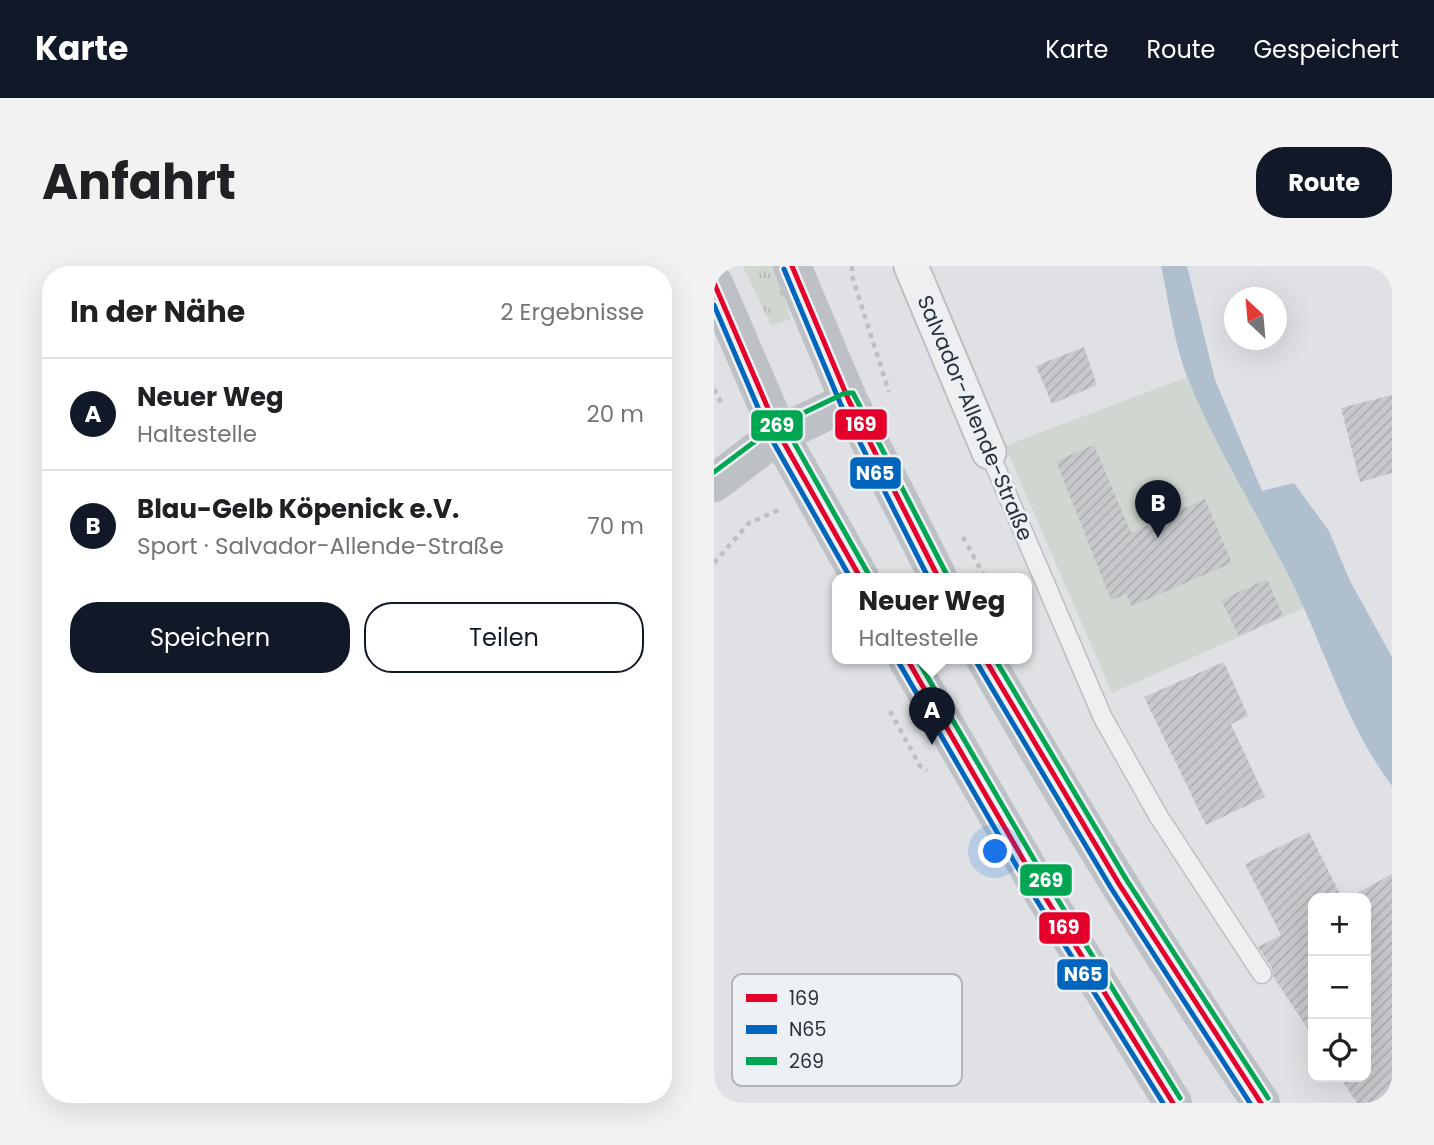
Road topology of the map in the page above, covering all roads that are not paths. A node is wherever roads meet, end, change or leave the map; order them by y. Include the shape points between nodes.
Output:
1 (792, 266) edge
2 (911, 266) edge
3 (714, 283) edge
4 (849, 401) junction
5 (779, 434) junction
6 (989, 452) joint
7 (714, 483) edge
8 (858, 573) edge
9 (936, 573) edge
10 (910, 664) edge
11 (988, 664) edge
12 (1262, 974) dead end
13 (1173, 1103) edge
14 (1261, 1103) edge

1 - 4 main road
2 - 6 street, Salvador-Allende-Straße
3 - 5 main road
4 - 5 main road
4 - 9 main road
5 - 7 main road
5 - 8 main road
6 - 12 lane, Salvador-Allende-Straße via 1102,718 1159,817
10 - 13 main road via 1042,892
11 - 14 main road via 1086,834

